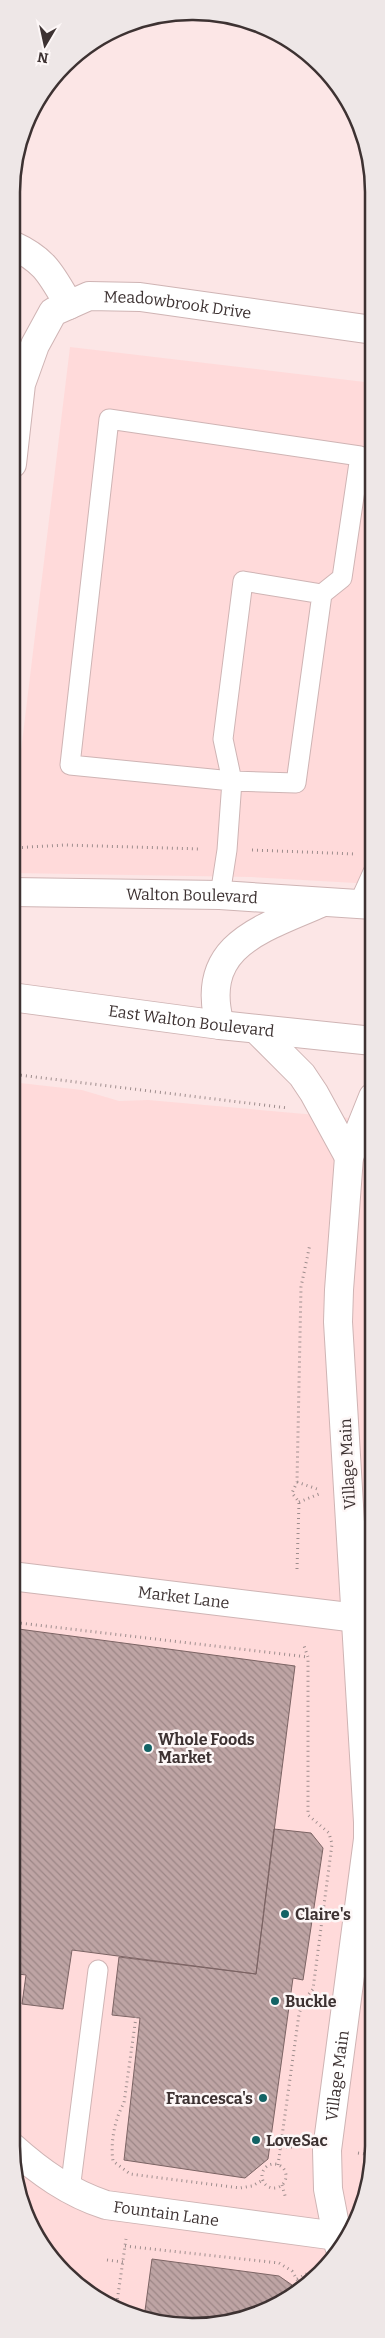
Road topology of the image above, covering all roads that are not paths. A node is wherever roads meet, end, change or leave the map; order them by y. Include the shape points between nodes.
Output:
1 (20, 249) edge
2 (69, 305) junction
3 (365, 329) edge
4 (20, 393) edge
5 (322, 594) junction
6 (232, 781) junction
7 (20, 892) edge
8 (220, 895) junction
9 (324, 901) junction
10 (365, 904) edge
11 (20, 998) edge
12 (220, 1025) junction
13 (256, 1029) junction
14 (365, 1040) edge
15 (365, 1117) edge
16 (349, 1157) junction
17 (20, 1577) edge
18 (357, 1618) junction
19 (365, 1721) edge
20 (365, 1861) edge
21 (98, 1970) dead end
22 (20, 2155) edge
23 (70, 2190) junction
24 (338, 2238) edge
25 (336, 2241) edge

1 - 2 street via 49,270
2 - 3 street, Meadowbrook Drive via 89,296 140,297
2 - 4 street, Meadowbrook Drive via 53,312 34,346
5 - 6 lane via 296,783
5 - 6 lane via 243,581 223,739
5 - 6 lane via 342,578 360,456 109,419 70,765
6 - 8 lane
7 - 8 street, Walton Boulevard
8 - 9 street, Walton Boulevard
9 - 10 street, Walton Boulevard
9 - 12 street via 257,931 227,956 215,981 214,996
11 - 12 street, East Walton Boulevard
12 - 13 street, East Walton Boulevard
13 - 14 street, East Walton Boulevard
13 - 16 street via 302,1075
15 - 16 street, Village Main
16 - 18 street, Village Main via 338,1322
17 - 18 street, Market Lane
18 - 19 street, Village Main
20 - 24 street, Village Main via 327,2150 328,2189
21 - 23 lane
22 - 23 street, Fountain Lane
23 - 25 street, Fountain Lane via 106,2205

